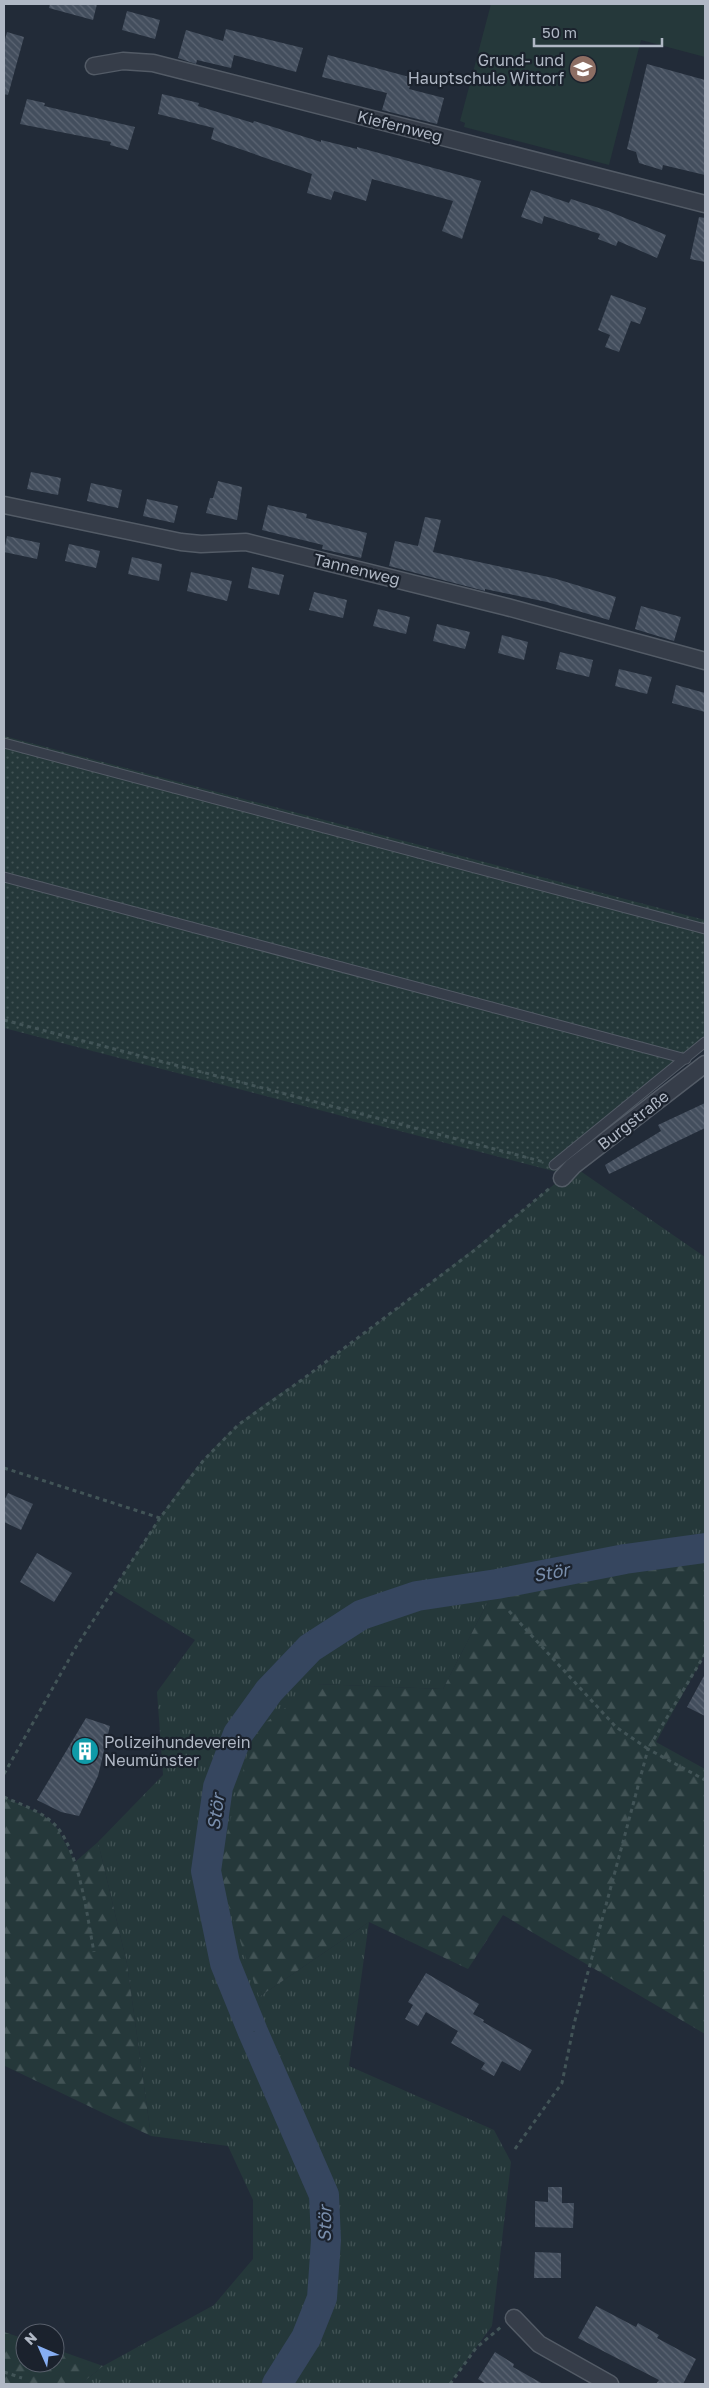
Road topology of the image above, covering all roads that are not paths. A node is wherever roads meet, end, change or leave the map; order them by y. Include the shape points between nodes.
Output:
1 (94, 66) dead end
2 (705, 204) edge
3 (4, 505) edge
4 (705, 661) edge
5 (4, 743) edge
6 (4, 877) edge
7 (705, 929) edge
8 (705, 1042) edge
9 (686, 1059) junction
10 (705, 1064) edge
11 (558, 1171) joint
12 (514, 2318) road end
13 (610, 2384) edge

1 - 2 street, Kiefernweg via 123,61 152,63
3 - 4 street, Tannenweg via 181,542 246,542
5 - 7 lane
6 - 9 lane
8 - 9 lane
9 - 11 lane
10 - 11 street, Burgstraße via 573,1166
12 - 13 street via 539,2344

